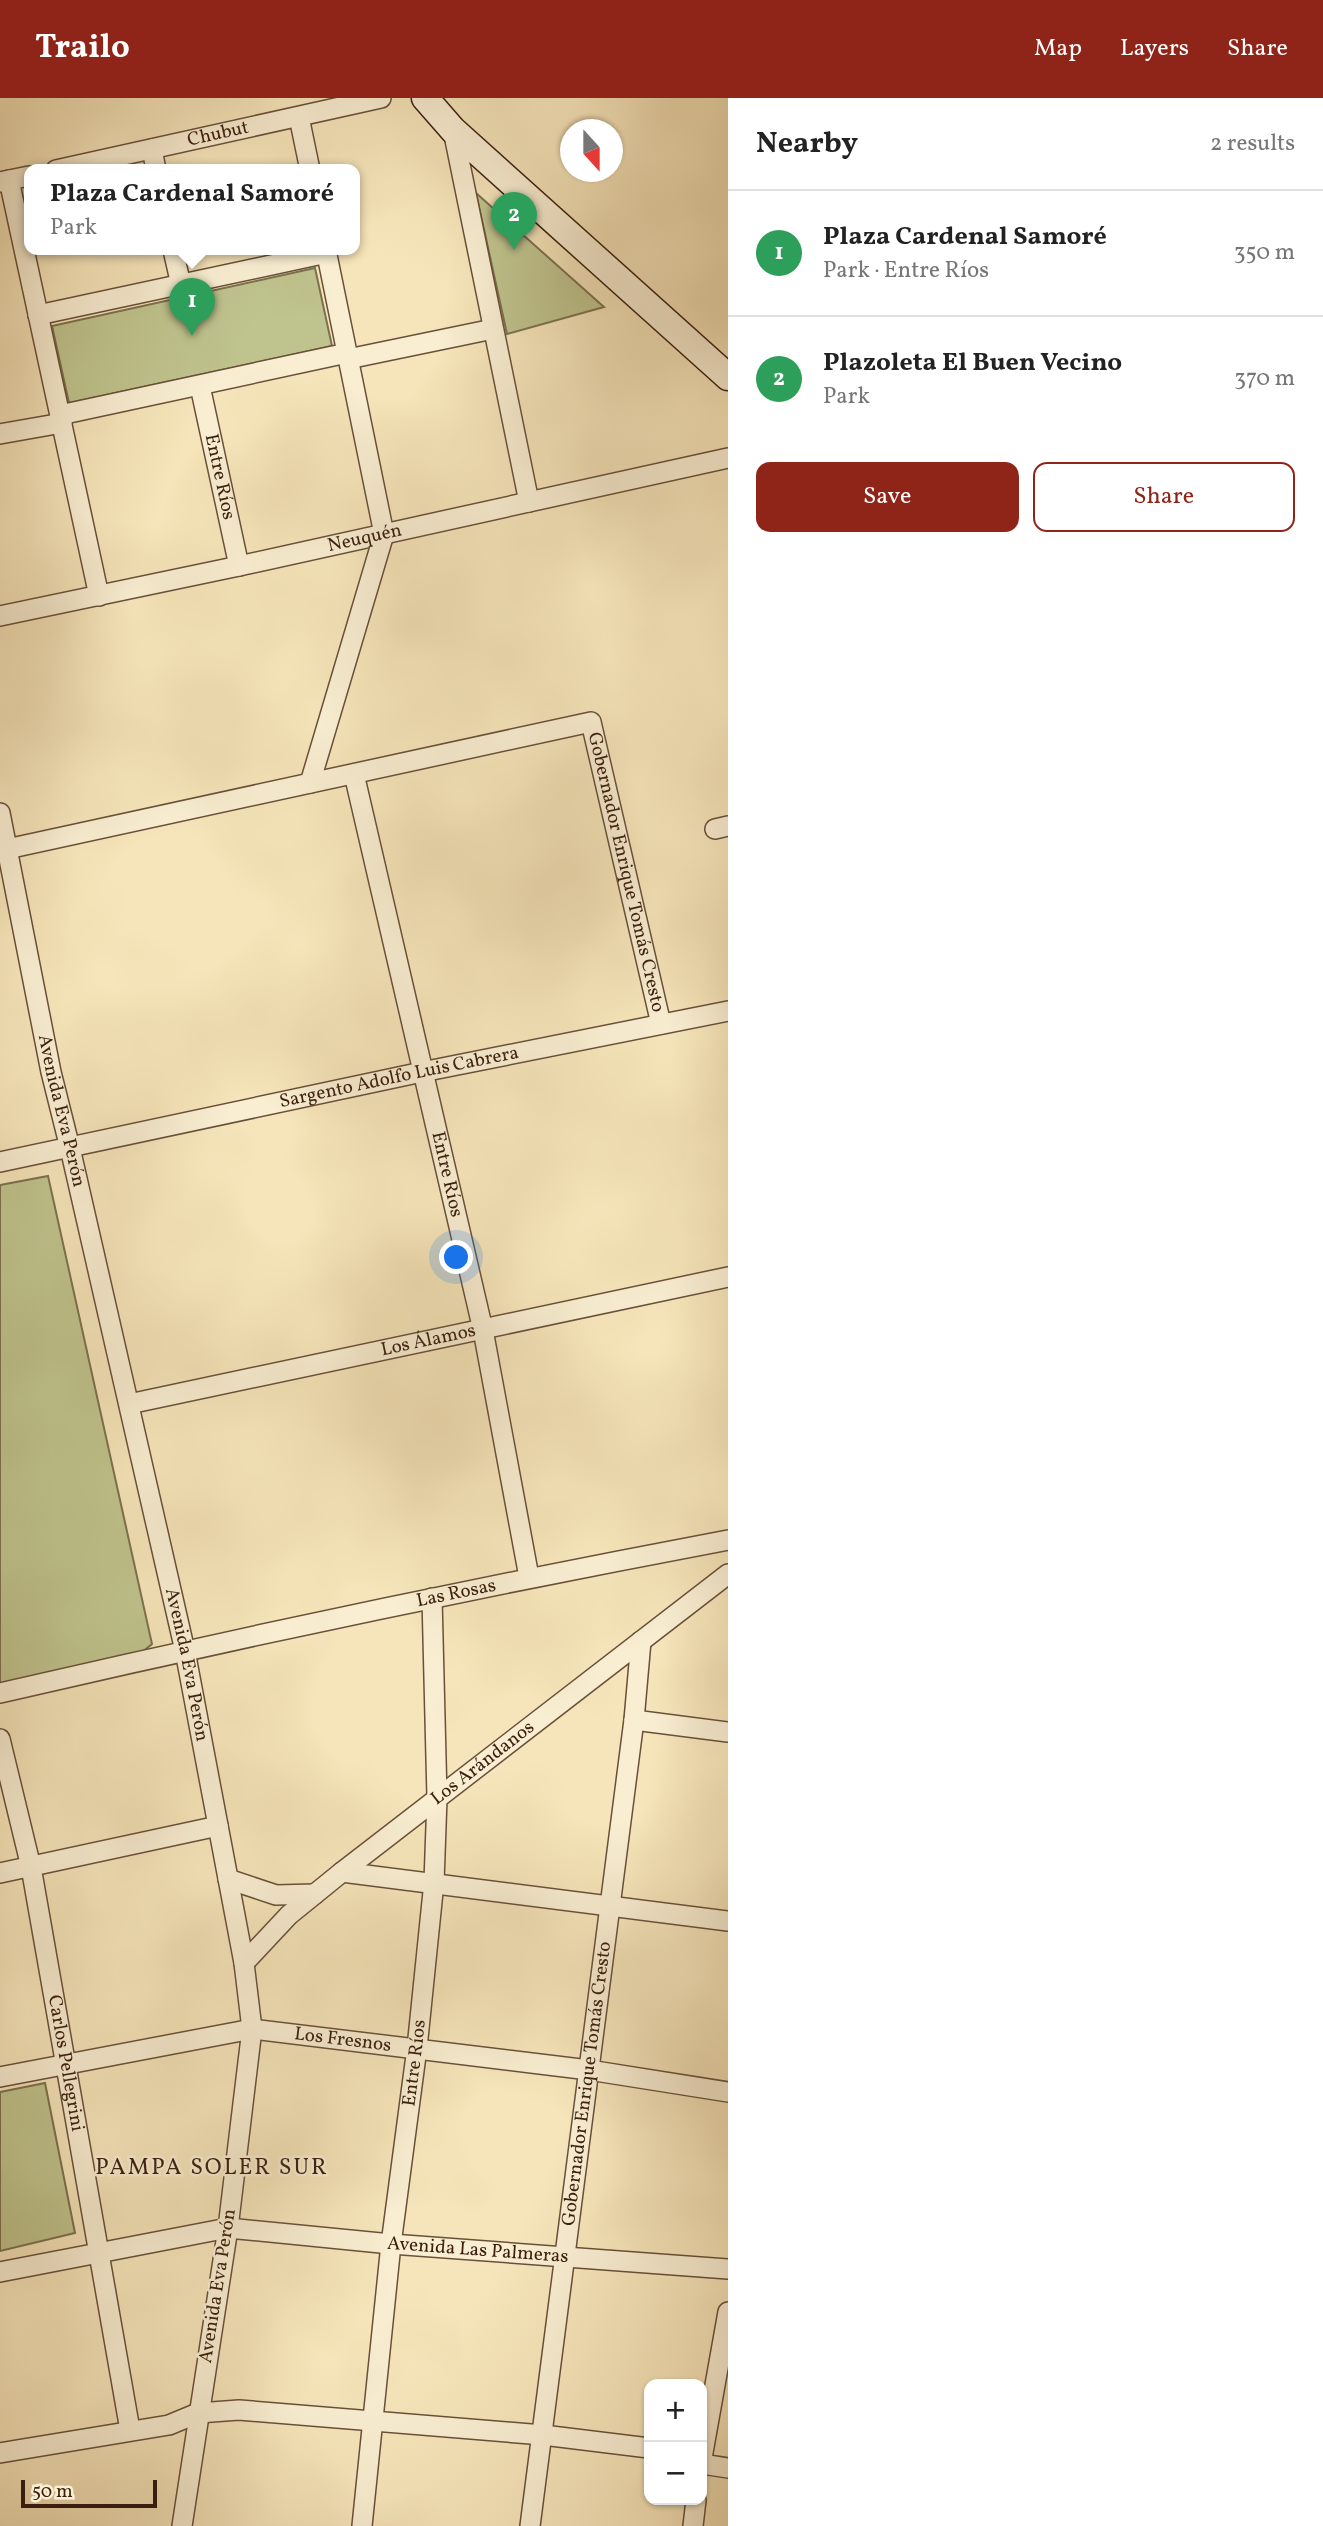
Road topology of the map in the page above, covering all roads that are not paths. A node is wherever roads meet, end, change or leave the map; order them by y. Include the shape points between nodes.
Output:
1 (381, 98) edge
2 (425, 98) edge
3 (299, 117) junction
4 (453, 130) junction
5 (152, 149) junction
6 (83, 164) edge
7 (155, 164) edge
8 (309, 164) edge
9 (24, 177) edge
10 (4, 181) edge
11 (174, 255) edge
12 (313, 255) edge
13 (327, 255) edge
14 (181, 285) junction
15 (38, 315) junction
16 (494, 329) junction
17 (347, 356) junction
18 (728, 377) edge
19 (200, 386) junction
20 (61, 419) junction
21 (0, 434) edge
22 (728, 458) edge
23 (529, 502) junction
24 (384, 534) junction
25 (239, 566) junction
26 (99, 596) junction
27 (0, 616) edge
28 (354, 774) junction
29 (310, 783) junction
30 (1, 819) edge
31 (7, 849) junction
32 (728, 1011) edge
33 (661, 1024) junction
34 (422, 1072) junction
35 (70, 1148) junction
36 (0, 1162) edge
37 (728, 1277) edge
38 (483, 1330) junction
39 (129, 1404) junction
40 (728, 1540) edge
41 (728, 1574) edge
42 (529, 1577) junction
43 (432, 1598) junction
44 (642, 1641) junction
45 (186, 1651) junction
46 (0, 1693) edge
47 (634, 1720) junction
48 (728, 1732) edge
49 (0, 1739) edge
50 (437, 1798) junction
51 (218, 1826) junction
52 (31, 1867) junction
53 (342, 1872) junction
54 (0, 1873) edge
55 (228, 1879) junction
56 (434, 1882) junction
57 (316, 1894) junction
58 (610, 1906) junction
59 (728, 1920) edge
60 (244, 1963) junction
61 (252, 2029) junction
62 (417, 2048) junction
63 (66, 2064) junction
64 (589, 2070) junction
65 (0, 2077) edge
66 (728, 2092) edge
67 (228, 2228) junction
68 (391, 2244) junction
69 (99, 2252) junction
70 (565, 2256) junction
71 (728, 2269) edge
72 (0, 2272) edge
73 (728, 2312) edge
74 (198, 2413) junction
75 (373, 2421) junction
76 (130, 2430) junction
77 (543, 2435) junction
78 (705, 2442) edge
79 (644, 2447) edge
80 (0, 2453) edge
81 (707, 2465) edge
82 (728, 2468) edge
83 (695, 2505) edge
84 (182, 2526) edge
85 (362, 2526) edge
86 (530, 2526) edge
87 (693, 2526) edge

1 - 3 street, Chubut
2 - 4 main road
3 - 5 street, Chubut
3 - 8 street
4 - 16 street
4 - 18 main road
5 - 6 street, Chubut
5 - 7 street
9 - 10 street
10 - 15 street
11 - 14 street
12 - 14 street
13 - 17 street
14 - 15 street
15 - 20 street
16 - 17 street
16 - 23 street
17 - 19 street
17 - 24 street
19 - 20 street
19 - 25 street, Entre Ríos
20 - 21 street
20 - 26 street
22 - 23 street, Neuquén
23 - 24 street, Neuquén
24 - 25 street, Neuquén
24 - 29 street
25 - 26 street, Neuquén
26 - 27 street, Neuquén
28 - 29 street
28 - 33 street, Gobernador Enrique Tomás Cresto via 591,722
28 - 34 street, Entre Ríos
29 - 31 street
30 - 31 street, Avenida Eva Perón
31 - 35 street, Avenida Eva Perón
32 - 33 street, Sargento Adolfo Luis Cabrera
33 - 34 street, Sargento Adolfo Luis Cabrera
34 - 35 street, Sargento Adolfo Luis Cabrera
34 - 38 street, Entre Ríos
35 - 36 street, Sargento Adolfo Luis Cabrera
35 - 39 street, Avenida Eva Perón
37 - 38 street, Los Álamos
38 - 39 street, Los Álamos
38 - 42 street, Entre Ríos
39 - 45 street, Avenida Eva Perón
40 - 42 street, Las Rosas
41 - 44 street, Los Arándanos
42 - 43 street, Las Rosas
43 - 45 street, Las Rosas
43 - 50 street, Entre Ríos
44 - 47 street, Gobernador Enrique Tomás Cresto
44 - 50 street, Los Arándanos
45 - 46 street, Las Rosas
45 - 51 street, Avenida Eva Perón
47 - 48 street
47 - 58 street, Gobernador Enrique Tomás Cresto
49 - 52 street, Carlos Pellegrini
50 - 53 street, Los Arándanos
50 - 56 street, Entre Ríos
51 - 52 street
51 - 55 street, Avenida Eva Perón
52 - 54 street
52 - 63 street, Carlos Pellegrini
53 - 56 street
53 - 57 street, Los Arándanos
55 - 57 street via 276,1895
55 - 60 street, Avenida Eva Perón
56 - 58 street
56 - 62 street, Entre Ríos
57 - 60 street, Los Arándanos via 289,1915
58 - 59 street
58 - 64 street, Gobernador Enrique Tomás Cresto
60 - 61 street, Avenida Eva Perón
61 - 62 street, Los Fresnos
61 - 63 street, Los Fresnos
61 - 67 street, Avenida Eva Perón
62 - 64 street, Los Fresnos
62 - 68 street, Entre Ríos
63 - 65 street, Los Fresnos
63 - 69 street, Carlos Pellegrini
64 - 66 street, Los Fresnos
64 - 70 street, Gobernador Enrique Tomás Cresto
67 - 68 street, Avenida Las Palmeras
67 - 69 street, Avenida Las Palmeras
67 - 74 street, Avenida Eva Perón
68 - 70 street, Avenida Las Palmeras
68 - 75 street, Entre Ríos
69 - 72 street, Avenida Las Palmeras
69 - 76 street, Carlos Pellegrini
70 - 71 street, Avenida Las Palmeras
70 - 77 street, Gobernador Enrique Tomás Cresto
73 - 78 street
74 - 75 street via 239,2410
74 - 76 street via 169,2425
74 - 84 street, Avenida Eva Perón
75 - 77 street
75 - 85 street, Entre Ríos
76 - 80 street
77 - 79 street
77 - 86 street, Gobernador Enrique Tomás Cresto
81 - 82 street
83 - 87 street

